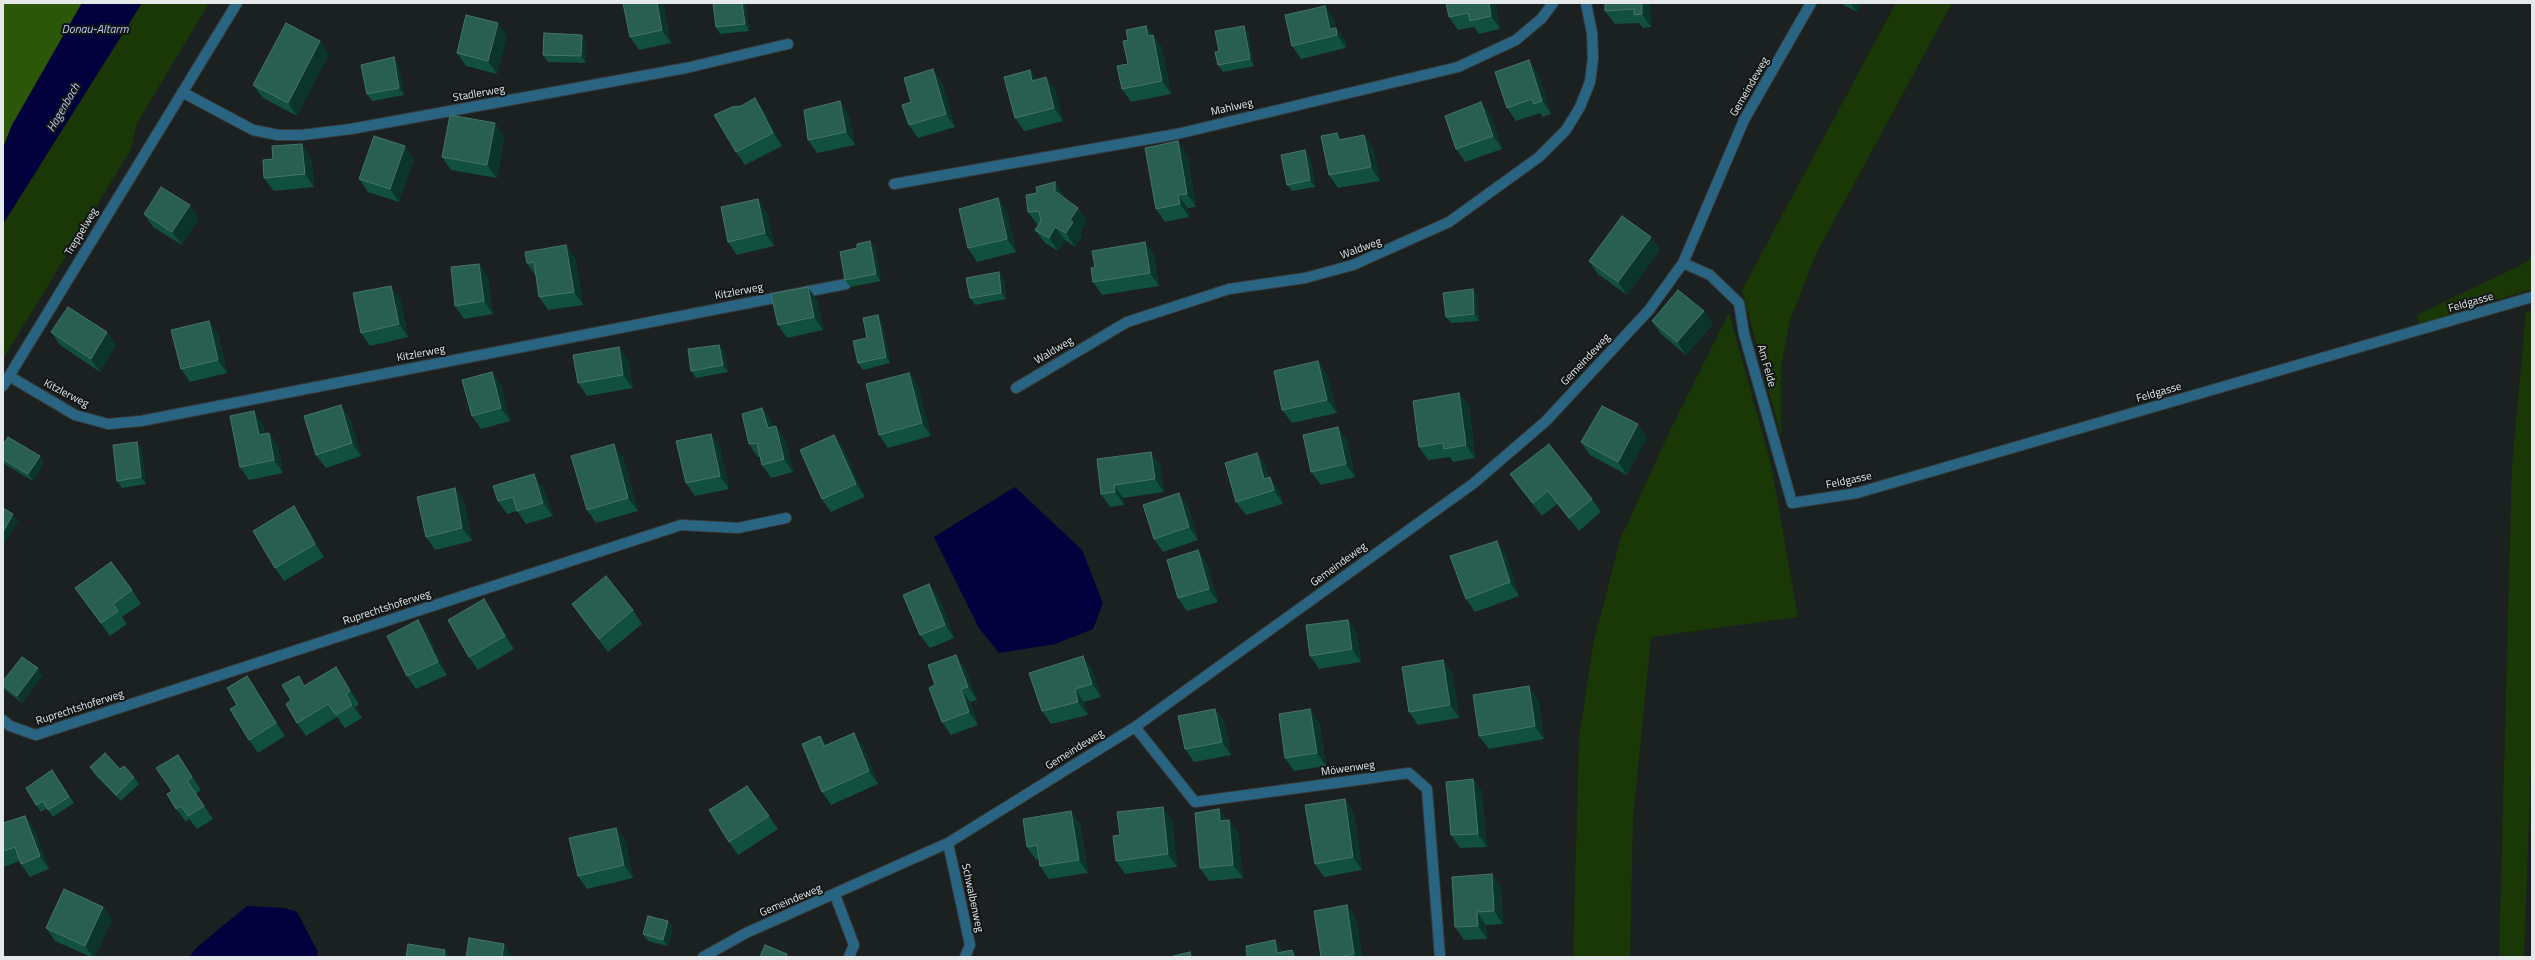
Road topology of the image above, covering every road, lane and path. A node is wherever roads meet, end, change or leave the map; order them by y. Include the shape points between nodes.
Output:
1 (237, 3) edge
2 (1554, 3) edge
3 (1586, 3) edge
4 (1811, 3) edge
5 (788, 44) dead end
6 (182, 92) junction
7 (894, 184) dead end
8 (1683, 263) junction
9 (846, 284) edge
10 (2532, 297) edge
11 (9, 376) junction
12 (3, 386) edge
13 (1016, 388) dead end
14 (1792, 503) joint
15 (786, 518) dead end
16 (3, 720) edge
17 (1134, 727) junction
18 (948, 843) junction
19 (835, 895) junction
20 (702, 957) edge
21 (849, 957) edge
22 (964, 957) edge
23 (1440, 957) edge

1 - 6 street, Treppelweg
2 - 7 street, Mahlweg via 1542,18 1516,40 1458,67 1177,134
3 - 13 street, Waldweg via 1592,33 1593,58 1590,82 1566,130 1539,157 1450,222 1353,266 1305,278 1229,289 1127,322
4 - 8 street, Gemeindeweg via 1744,120
5 - 6 street, Stadlerweg via 678,69 351,129 302,135 278,135 253,130
6 - 11 street, Treppelweg
8 - 14 street, Am Felde via 1710,275 1739,303 1744,334
8 - 17 street, Gemeindeweg via 1649,310 1546,421 1474,483
9 - 11 street, Kitzlerweg via 141,421 108,424 75,415
10 - 14 street, Feldgasse via 1857,493
11 - 12 street, Treppelweg
15 - 16 street, Ruprechtshoferweg via 738,528 681,525 36,735 10,726
17 - 18 street, Gemeindeweg
17 - 23 street, Möwenweg via 1195,802 1408,773 1427,789
18 - 19 street, Gemeindeweg
18 - 22 street, Schwalbenweg via 970,945
19 - 20 street, Gemeindeweg via 746,933
19 - 21 street via 854,945

